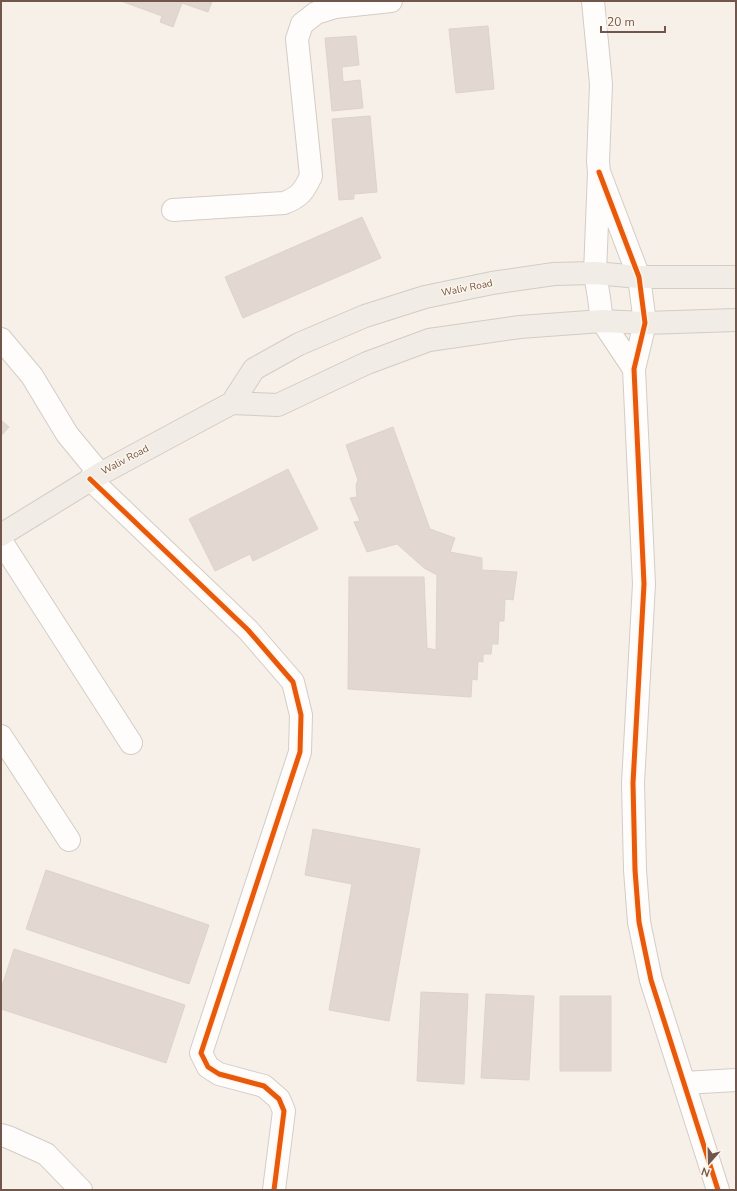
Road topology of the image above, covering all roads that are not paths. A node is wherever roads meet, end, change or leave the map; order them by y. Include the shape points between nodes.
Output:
1 (391, 1) edge
2 (593, 1) edge
3 (311, 7) edge
4 (599, 172) junction
5 (173, 210) dead end
6 (595, 273) junction
7 (639, 277) junction
8 (736, 277) edge
9 (736, 320) edge
10 (602, 321) junction
11 (646, 323) junction
12 (1, 340) edge
13 (634, 369) junction
14 (232, 403) junction
15 (95, 476) junction
16 (1, 534) edge
17 (1, 541) edge
18 (1, 736) edge
19 (131, 743) dead end
20 (69, 840) dead end
21 (736, 1080) edge
22 (684, 1082) junction
23 (1, 1117) edge
24 (5, 1136) edge
25 (81, 1190) edge
26 (274, 1190) edge
27 (718, 1190) edge

1 - 3 street
2 - 4 street via 601,84
3 - 5 street via 296,39 311,176 304,190 294,199 284,203
4 - 6 street
4 - 7 street
6 - 7 main road, Waliv Road
6 - 10 street
6 - 14 main road, Waliv Road via 554,274 492,283 425,297 365,316 299,344 254,369
7 - 8 main road, Waliv Road
7 - 11 street
9 - 11 main road
10 - 11 main road
10 - 13 street
10 - 14 main road via 520,327 429,340 367,363 278,405
11 - 13 street
12 - 15 street via 32,376
13 - 22 street via 644,584 633,783 635,870 639,922 651,980
14 - 15 main road, Waliv Road
15 - 16 main road, Waliv Road
15 - 26 street via 248,630 293,682 301,715 300,752 200,1053 208,1067 219,1074 264,1086 279,1099 284,1111
17 - 19 street
18 - 20 street
21 - 22 street
22 - 27 street
23 - 24 street
24 - 25 street via 46,1154

